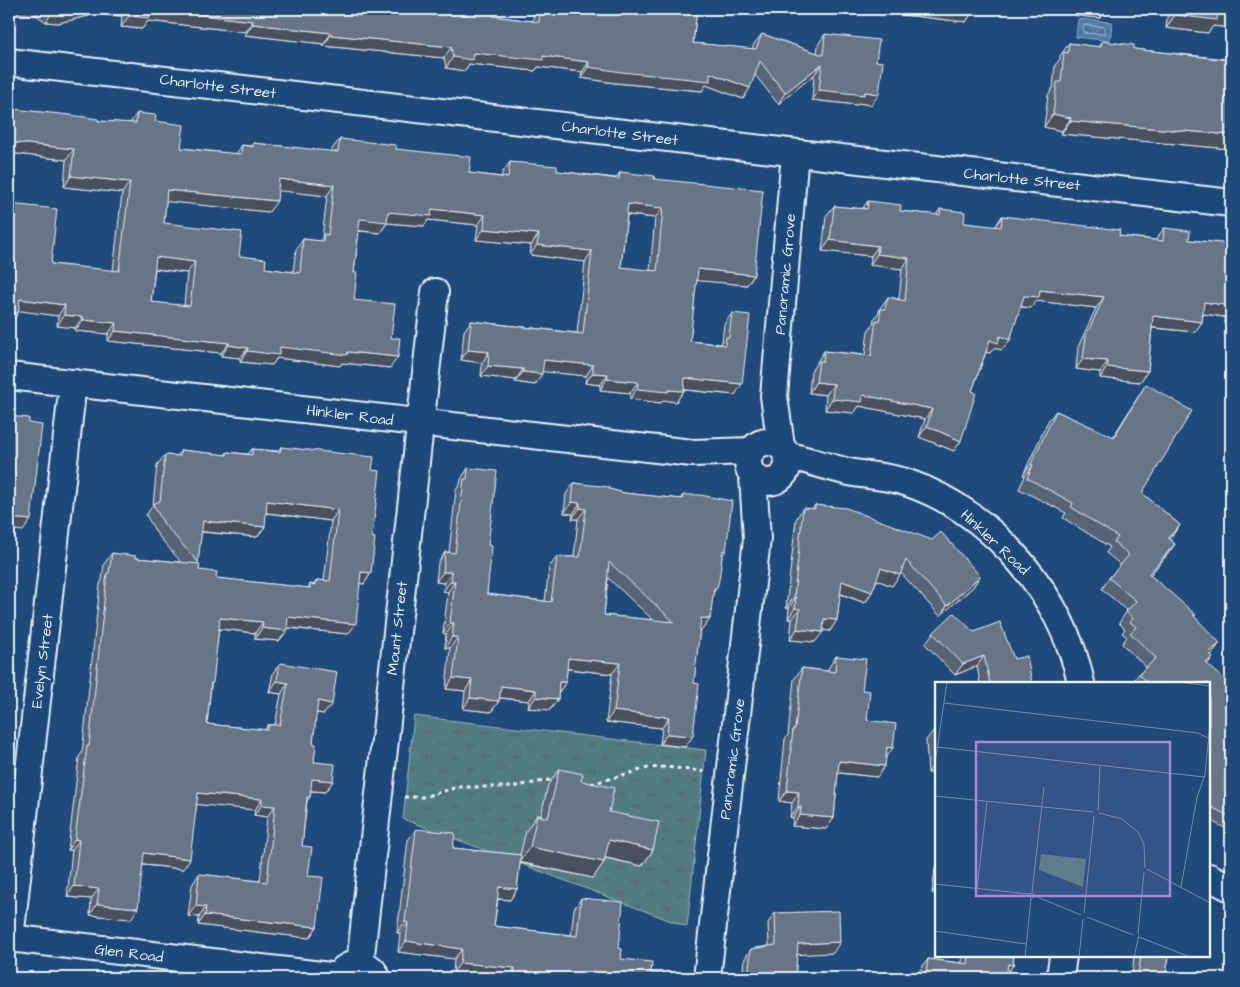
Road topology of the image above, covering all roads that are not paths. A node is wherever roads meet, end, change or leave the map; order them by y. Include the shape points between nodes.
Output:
1 (9, 62) edge
2 (795, 153) junction
3 (1231, 203) edge
4 (434, 292) dead end
5 (9, 376) edge
6 (73, 384) junction
7 (420, 423) junction
8 (767, 462) junction
9 (1081, 682) edge
10 (1210, 878) edge
11 (1231, 888) edge
12 (9, 938) edge
13 (1063, 957) edge
14 (354, 974) edge
15 (707, 978) edge
16 (1060, 978) edge

1 - 2 street, Charlotte Street
2 - 3 street, Charlotte Street
2 - 8 street, Panoramic Grove
4 - 7 street, Mount Street
5 - 6 street, Hinkler Road
6 - 7 street, Hinkler Road
6 - 12 street, Evelyn Street
7 - 8 street, Hinkler Road
7 - 14 street, Mount Street
8 - 9 street, Hinkler Road via 906,482 963,510 1035,580 1053,605 1076,657
8 - 15 street, Panoramic Grove
10 - 11 street
12 - 14 street, Glen Road
13 - 16 street

